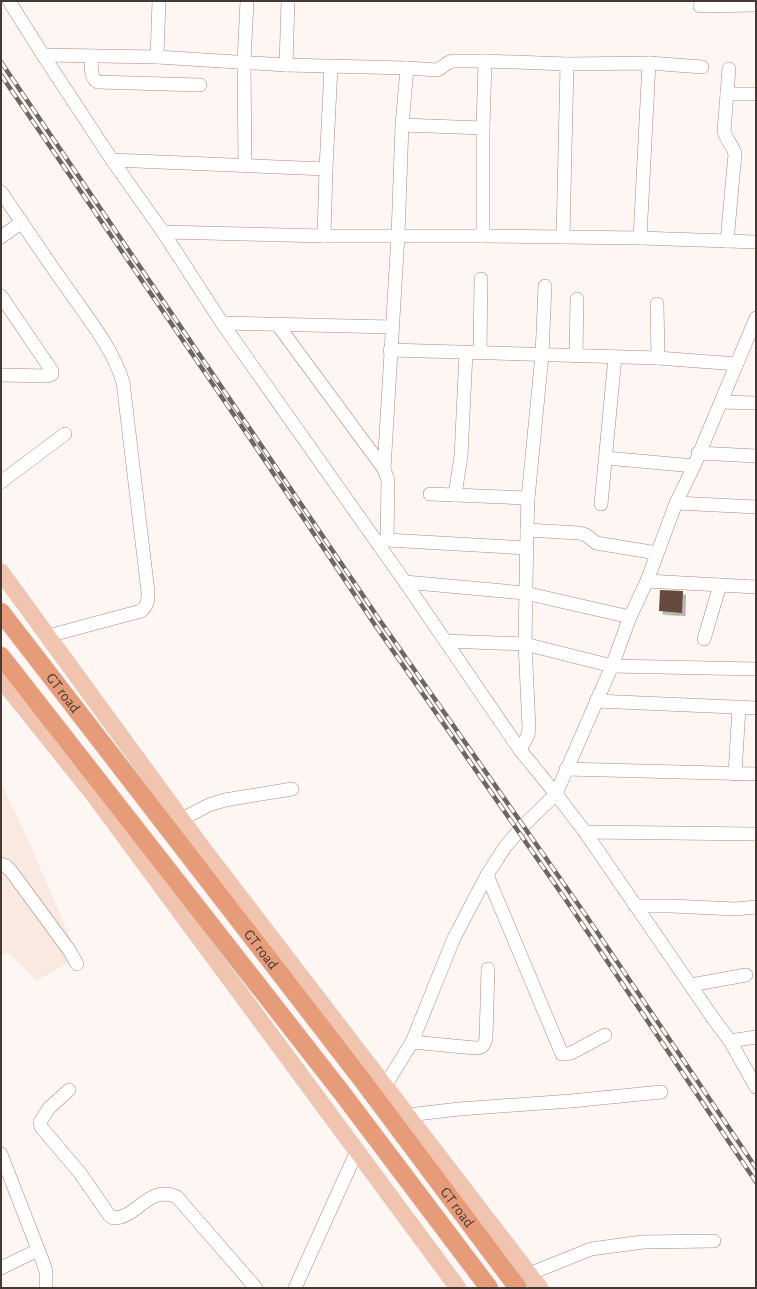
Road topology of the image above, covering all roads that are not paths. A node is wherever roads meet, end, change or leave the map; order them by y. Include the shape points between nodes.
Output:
1 (9, 1) edge
2 (159, 1) edge
3 (247, 1) edge
4 (288, 1) edge
5 (756, 5) edge
6 (700, 6) dead end
7 (42, 56) junction
8 (91, 56) junction
9 (157, 57) junction
10 (485, 61) junction
11 (244, 62) junction
12 (649, 63) junction
13 (567, 64) junction
14 (286, 65) junction
15 (331, 66) junction
16 (702, 67) dead end
17 (407, 68) junction
18 (729, 69) dead end
19 (200, 85) dead end
20 (727, 94) junction
21 (756, 94) edge
22 (402, 125) junction
23 (483, 128) junction
24 (112, 160) junction
25 (245, 165) junction
26 (326, 169) junction
27 (1, 192) edge
28 (22, 222) junction
29 (163, 232) junction
30 (398, 235) junction
31 (324, 236) junction
32 (483, 236) junction
33 (1, 237) edge
34 (563, 237) junction
35 (640, 238) junction
36 (727, 241) junction
37 (756, 242) edge
38 (481, 278) dead end
39 (545, 286) dead end
40 (1, 296) edge
41 (577, 299) dead end
42 (657, 304) dead end
43 (756, 318) edge
44 (222, 323) junction
45 (277, 324) junction
46 (392, 327) junction
47 (390, 350) junction
48 (480, 352) junction
49 (466, 353) junction
50 (542, 355) junction
51 (576, 356) junction
52 (615, 357) junction
53 (658, 358) junction
54 (737, 364) junction
55 (1, 375) edge
56 (721, 402) junction
57 (756, 403) edge
58 (65, 434) dead end
59 (756, 456) edge
60 (606, 458) junction
61 (696, 460) junction
62 (384, 469) junction
63 (1, 482) edge
64 (430, 494) dead end
65 (455, 495) junction
66 (528, 498) junction
67 (676, 502) junction
68 (601, 504) dead end
69 (756, 507) edge
70 (527, 530) junction
71 (527, 548) junction
72 (657, 553) junction
73 (1, 572) edge
74 (406, 582) junction
75 (647, 582) junction
76 (720, 585) junction
77 (756, 587) edge
78 (525, 593) junction
79 (1, 612) edge
80 (630, 617) junction
81 (48, 636) junction
82 (704, 640) dead end
83 (446, 641) junction
84 (525, 644) junction
85 (1, 656) edge
86 (612, 666) junction
87 (756, 669) edge
88 (1, 679) edge
89 (596, 701) junction
90 (740, 707) junction
91 (756, 708) edge
92 (520, 750) junction
93 (566, 769) junction
94 (735, 774) junction
95 (756, 774) edge
96 (292, 789) dead end
97 (556, 794) junction
98 (182, 819) junction
99 (585, 832) junction
100 (756, 834) edge
101 (1, 864) edge
102 (487, 875) junction
103 (635, 906) junction
104 (756, 908) edge
105 (77, 964) dead end
106 (488, 969) dead end
107 (746, 975) dead end
108 (691, 985) junction
109 (605, 1035) dead end
110 (756, 1037) edge
111 (730, 1041) junction
112 (412, 1042) junction
113 (385, 1086) junction
114 (756, 1087) edge
115 (69, 1090) dead end
116 (661, 1092) dead end
117 (408, 1115) junction
118 (357, 1151) junction
119 (1, 1154) edge
120 (714, 1241) dead end
121 (38, 1250) junction
122 (1, 1268) edge
123 (530, 1274) junction
124 (46, 1288) edge
125 (256, 1288) edge
126 (295, 1288) edge
127 (458, 1288) edge
128 (489, 1288) edge
129 (518, 1288) edge
130 (540, 1288) edge

1 - 7 street
2 - 9 street
3 - 11 street
4 - 14 street
5 - 6 street
7 - 8 street
7 - 24 street
8 - 9 street
8 - 19 street via 92,77 98,82
9 - 11 street
10 - 13 street
10 - 17 street via 447,62 437,70
10 - 23 street
11 - 14 street
11 - 25 street
12 - 13 street
12 - 16 street
12 - 35 street
13 - 34 street
14 - 15 street
15 - 17 street
15 - 26 street
17 - 22 street
18 - 20 street
20 - 21 street
20 - 36 street via 724,132 735,154
22 - 23 street
22 - 30 street
23 - 32 street
24 - 25 street
24 - 29 street
25 - 26 street
26 - 31 street
27 - 28 street
28 - 33 street
28 - 81 street via 90,321 120,373 148,592 146,607 141,611
29 - 31 street
29 - 44 street
30 - 31 street
30 - 32 street
30 - 46 street
32 - 34 street
34 - 35 street
35 - 36 street
36 - 37 street
38 - 48 street
39 - 50 street
40 - 55 street via 52,371 48,376
41 - 51 street
42 - 53 street
43 - 54 street
44 - 45 street
44 - 74 street
45 - 46 street
45 - 62 street
46 - 47 street
47 - 49 street
47 - 62 street
48 - 49 street
48 - 50 street
49 - 65 street via 461,456
50 - 51 street
50 - 66 street
51 - 52 street
52 - 53 street
52 - 60 street
53 - 54 street
54 - 56 street
56 - 57 street
56 - 61 street
58 - 63 street
59 - 61 street
60 - 61 street
60 - 68 street
61 - 67 street
62 - 71 street via 388,480 387,540
64 - 65 street
65 - 66 street
66 - 70 street
67 - 69 street
67 - 72 street
70 - 71 street
70 - 72 street via 579,533 596,543
71 - 78 street
72 - 75 street
73 - 81 main road
74 - 78 street
74 - 83 street
75 - 76 street
75 - 80 street
76 - 77 street
76 - 82 street
78 - 80 street
78 - 84 street
79 - 129 highway, GT road via 363,1081
80 - 86 street
81 - 98 main road
83 - 84 street
83 - 92 street
84 - 86 street
84 - 92 street via 529,728
85 - 128 highway, GT road via 337,1086
86 - 87 street
86 - 89 street
88 - 118 main road via 93,794
89 - 90 street
89 - 93 street
90 - 91 street
90 - 94 street
92 - 97 street
93 - 94 street
93 - 97 street
94 - 95 street
96 - 98 street via 214,803
97 - 99 street
97 - 102 street via 505,847
98 - 113 main road
99 - 100 street
99 - 103 street
101 - 105 street via 11,871
102 - 109 street via 562,1054 571,1053
102 - 112 street via 454,938
103 - 104 street
103 - 108 street
106 - 112 street via 486,1039 481,1048
107 - 108 street
108 - 111 street
110 - 111 street
111 - 114 street
112 - 113 street
113 - 117 main road
115 - 125 street via 49,1108 40,1122 109,1215 113,1218 122,1217 158,1194 177,1197
116 - 117 street
117 - 123 main road
118 - 126 street
118 - 127 main road
119 - 121 street
120 - 123 street via 643,1242 591,1249
121 - 122 street
121 - 124 street via 46,1272
123 - 130 main road

